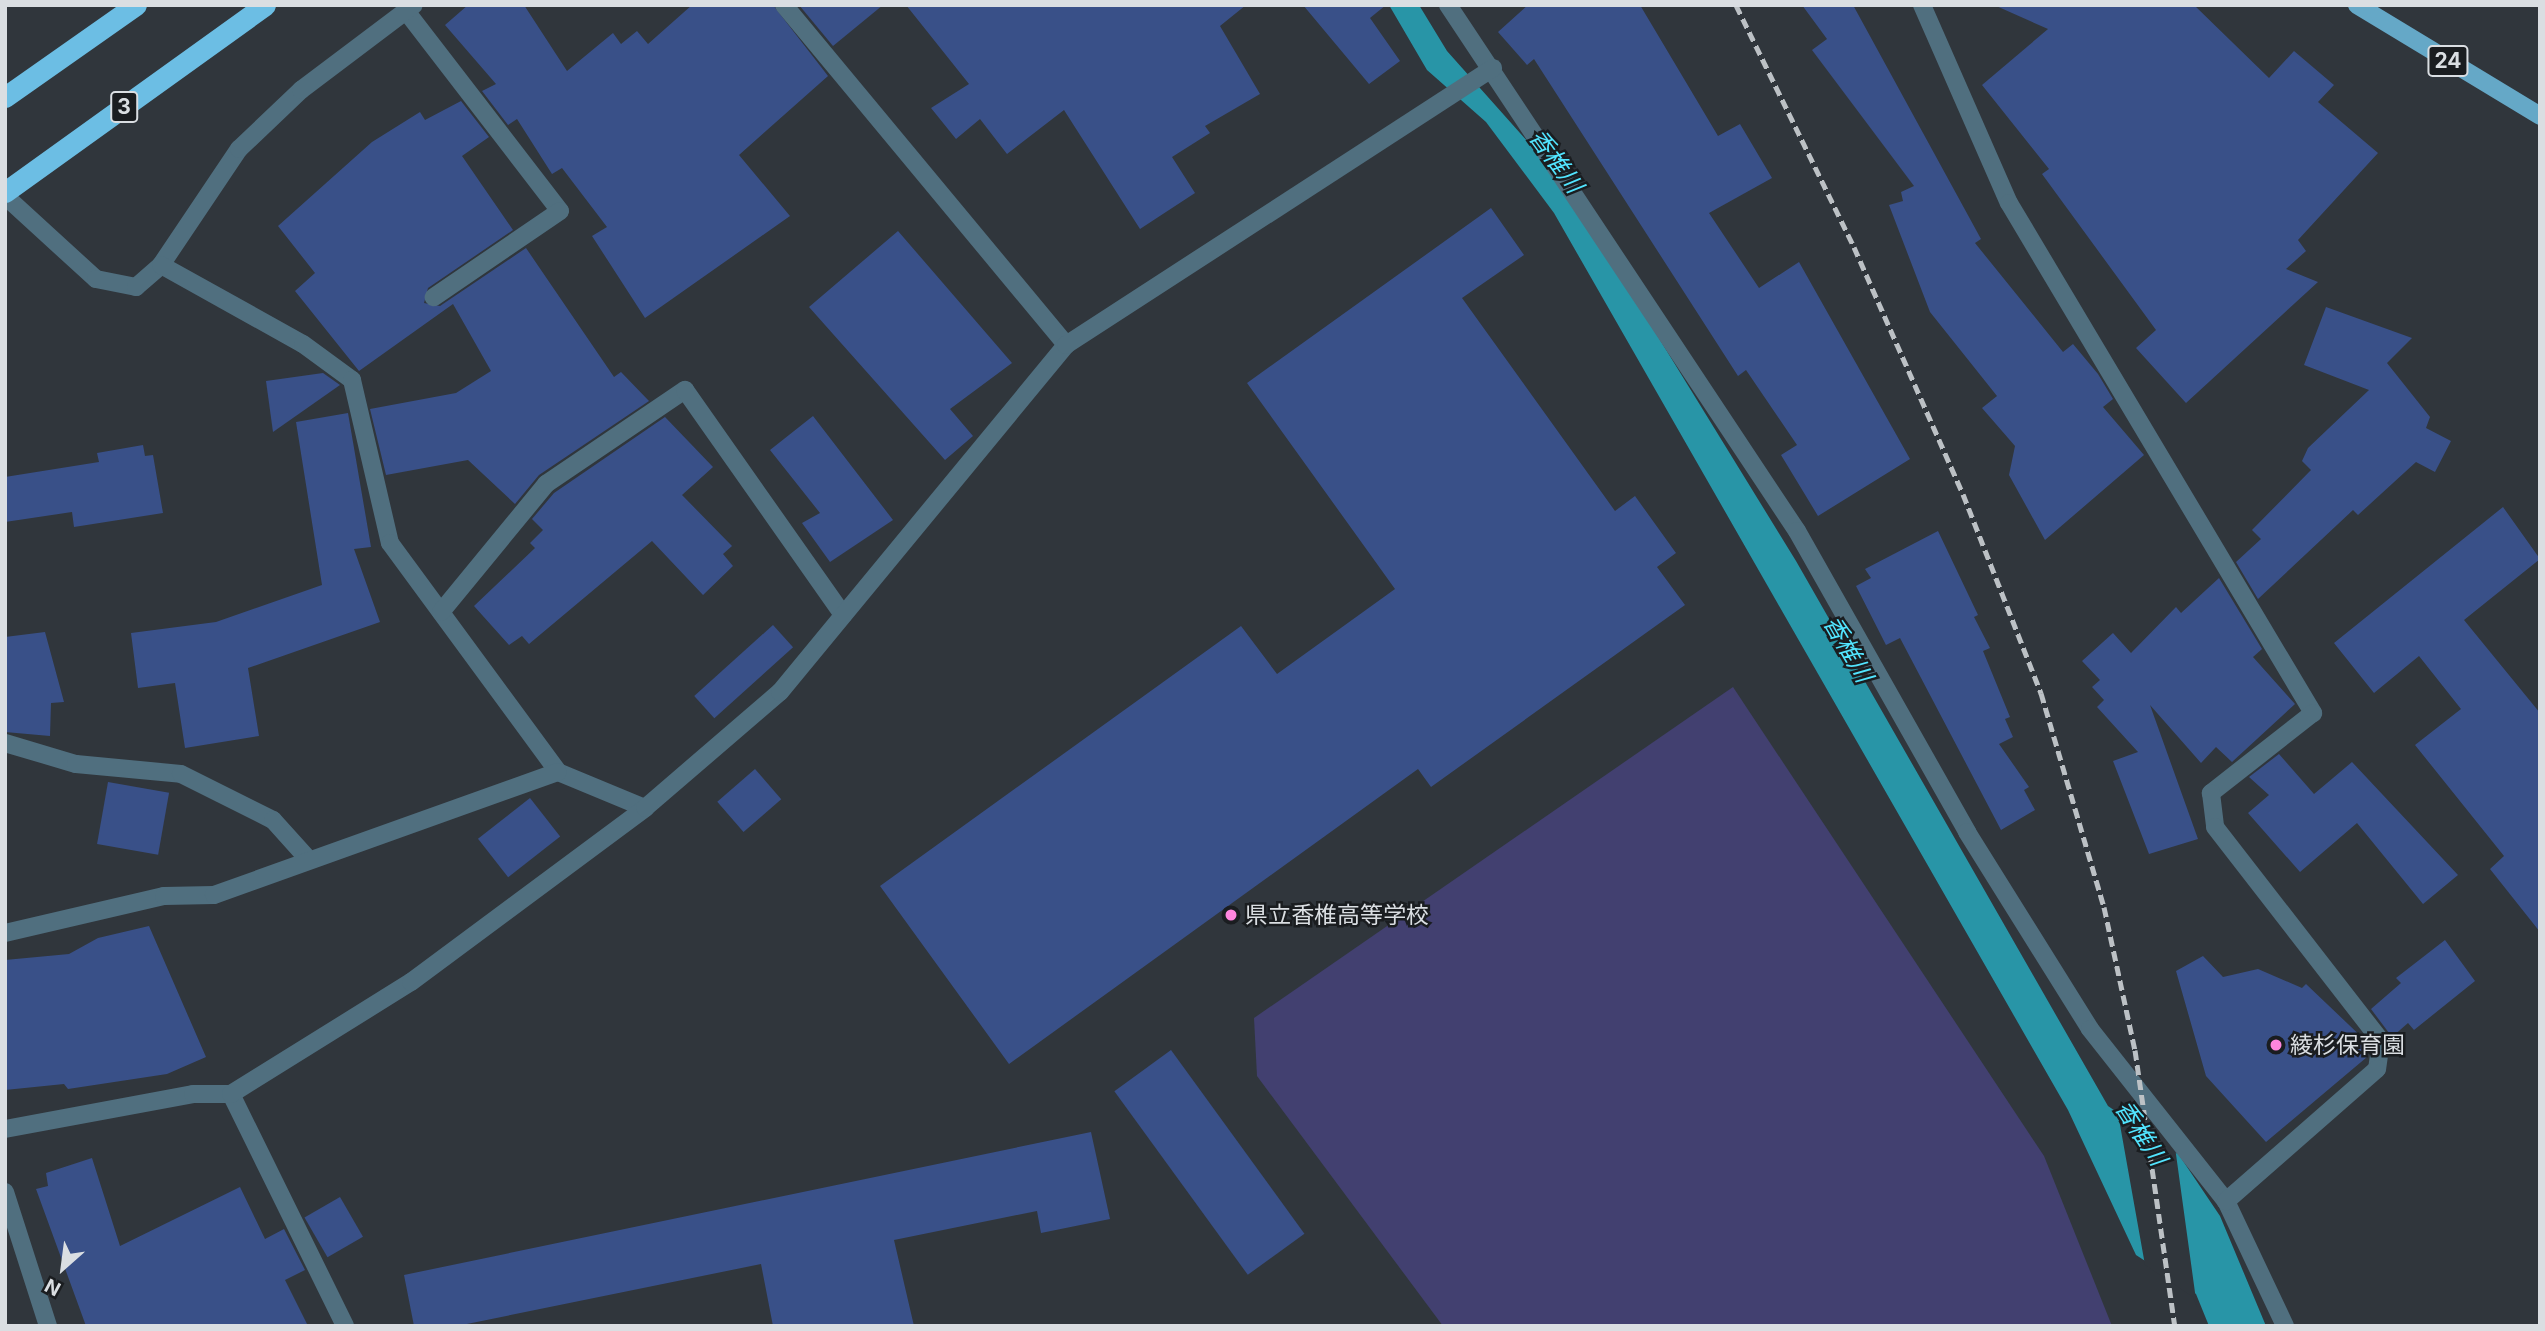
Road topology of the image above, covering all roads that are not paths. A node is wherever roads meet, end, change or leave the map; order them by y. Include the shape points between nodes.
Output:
1 (136, 5) edge
2 (265, 5) edge
3 (784, 5) edge
4 (1448, 5) edge
5 (1922, 5) edge
6 (2357, 5) edge
7 (410, 8) edge
8 (1493, 68) junction
9 (5, 97) edge
10 (2540, 116) edge
11 (5, 194) edge
12 (161, 265) junction
13 (434, 297) dead end
14 (1066, 345) junction
15 (442, 612) junction
16 (844, 615) junction
17 (5, 743) edge
18 (558, 772) junction
19 (645, 808) junction
20 (309, 860) junction
21 (5, 933) edge
22 (231, 1094) junction
23 (5, 1129) edge
24 (5, 1192) edge
25 (2226, 1201) junction
26 (48, 1326) edge
27 (345, 1326) edge
28 (2286, 1326) edge

1 - 9 highway
2 - 11 highway, 3
3 - 14 street
4 - 8 street
5 - 25 street via 2009,203 2312,713 2211,793 2215,827 2381,1041 2377,1069
6 - 10 main road, 24
7 - 12 street via 301,90 239,149
7 - 13 street via 560,211
8 - 14 street
8 - 25 street via 1797,531 1967,832 2090,1029
11 - 12 street via 96,279 136,287
12 - 15 street via 303,344 352,380 390,543
14 - 16 street
15 - 16 street via 546,484 685,390
15 - 18 street
16 - 19 street via 780,692
17 - 20 street via 76,764 181,774 273,820
18 - 19 street
18 - 20 street
19 - 22 street via 411,982
20 - 21 street via 214,895 164,896
22 - 23 street via 193,1094
22 - 27 street
24 - 26 street
25 - 28 street

